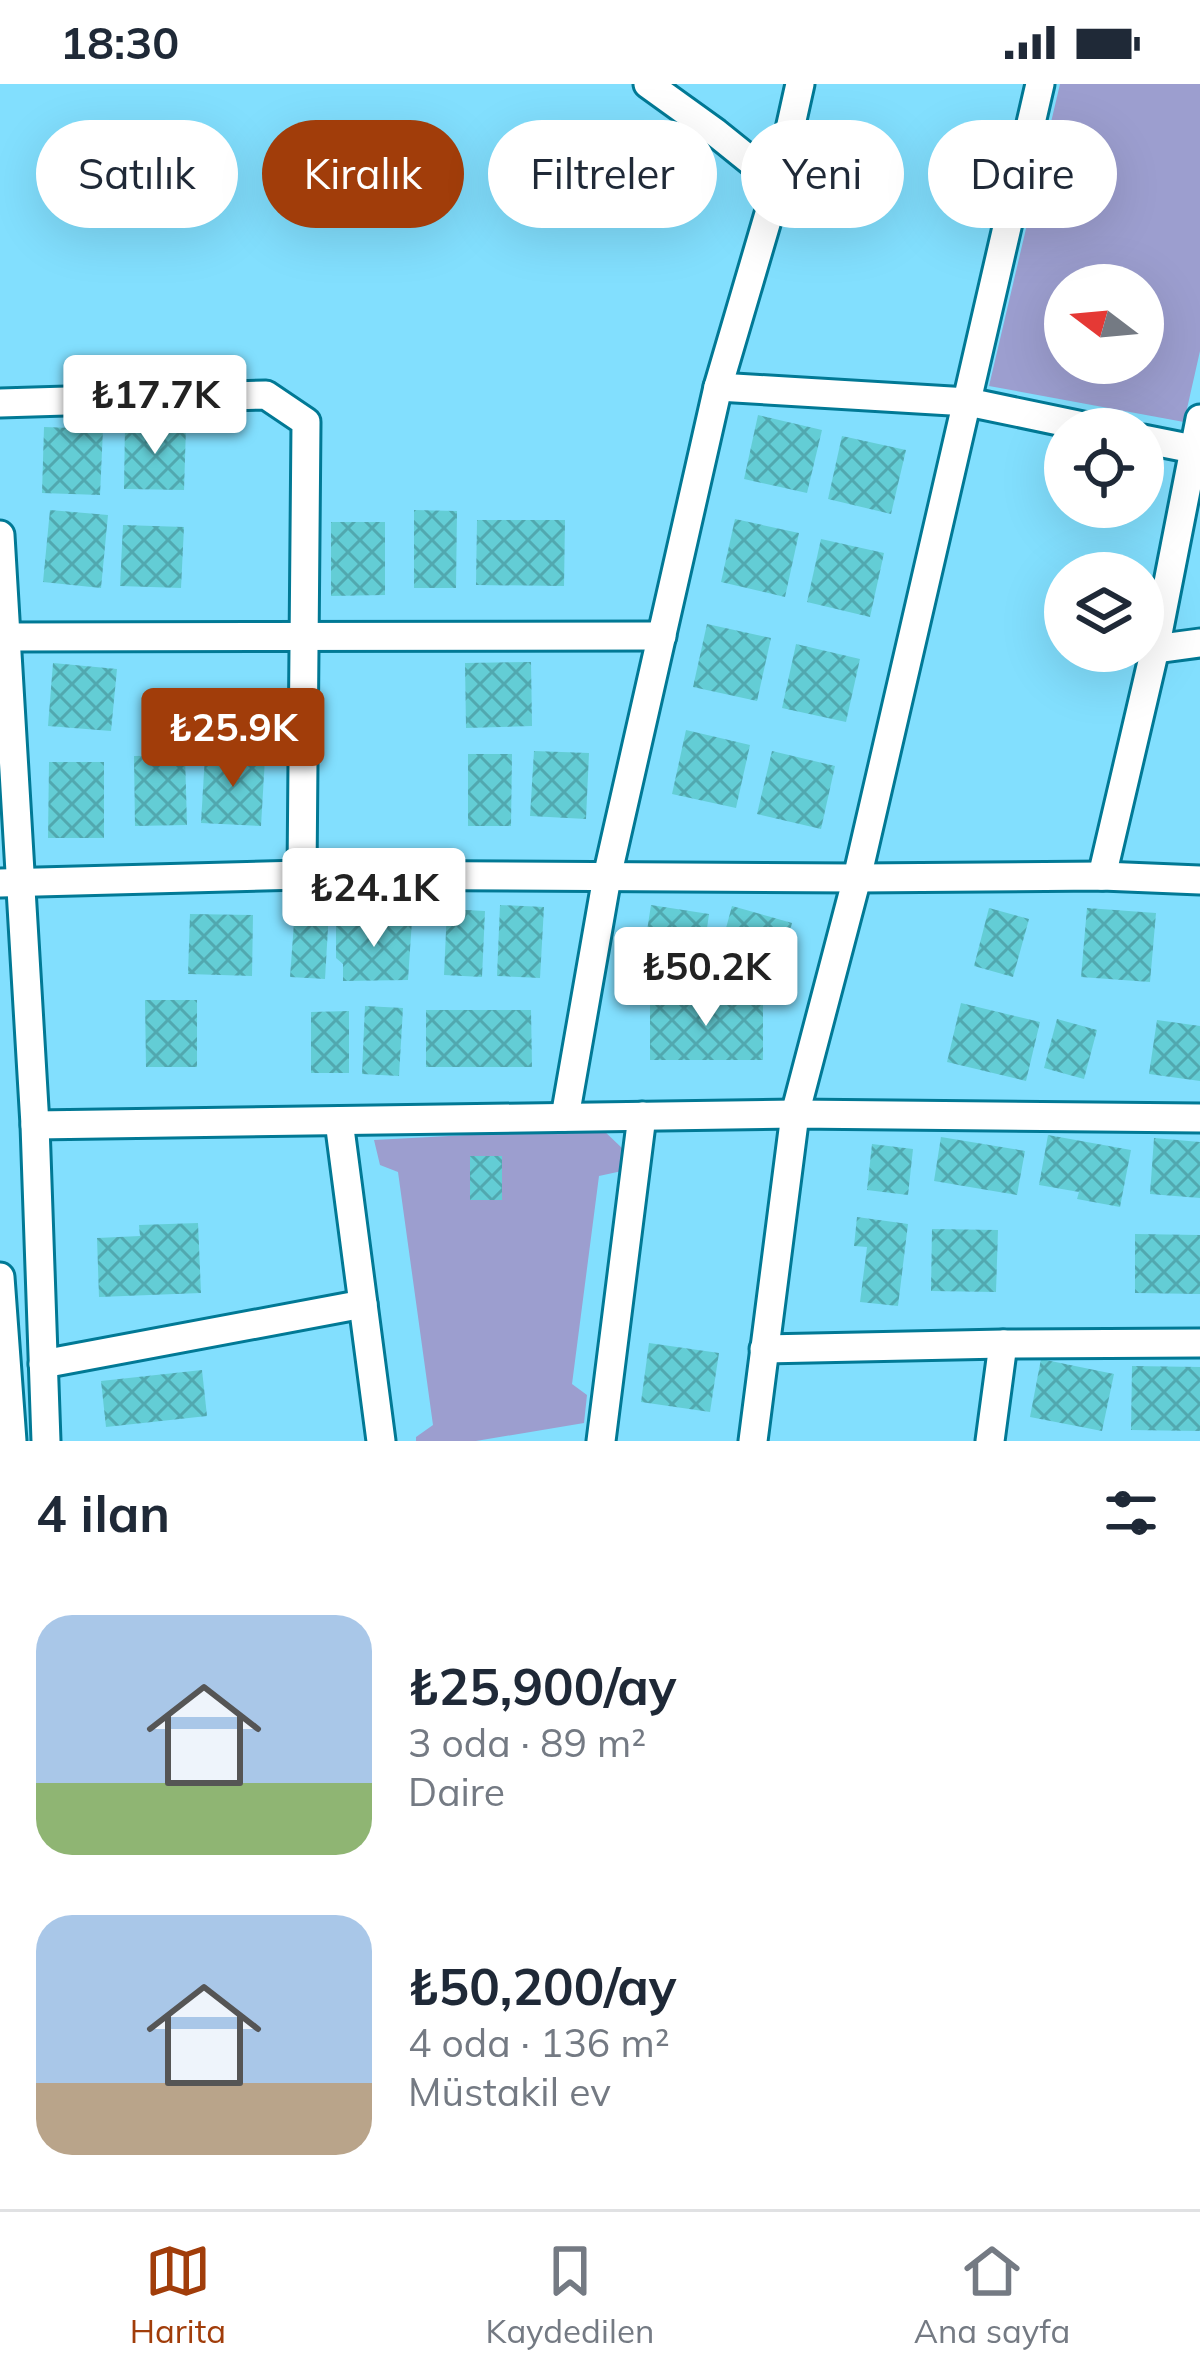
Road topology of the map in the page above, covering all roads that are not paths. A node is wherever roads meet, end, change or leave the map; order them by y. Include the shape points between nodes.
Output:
1 (648, 84) edge
2 (800, 84) edge
3 (1040, 84) edge
4 (792, 120) edge
5 (741, 153) edge
6 (765, 228) edge
7 (718, 387) junction
8 (968, 402) junction
9 (0, 404) edge
10 (1044, 418) edge
11 (1200, 419) edge
12 (1164, 443) edge
13 (1193, 449) junction
14 (0, 535) edge
15 (1164, 602) edge
16 (304, 636) junction
17 (662, 636) junction
18 (6, 637) junction
19 (1200, 643) edge
20 (1164, 648) edge
21 (1150, 672) edge
22 (302, 875) junction
23 (1102, 876) junction
24 (608, 877) junction
25 (857, 878) junction
26 (1200, 880) edge
27 (9, 882) edge
28 (795, 1114) junction
29 (642, 1116) junction
30 (566, 1117) junction
31 (1200, 1118) edge
32 (339, 1121) junction
33 (35, 1125) junction
34 (0, 1277) edge
35 (363, 1304) junction
36 (1200, 1343) edge
37 (1003, 1344) junction
38 (764, 1349) junction
39 (43, 1364) junction
40 (12, 1441) edge
41 (46, 1441) edge
42 (381, 1441) edge
43 (601, 1441) edge
44 (753, 1441) edge
45 (990, 1441) edge

1 - 5 street
2 - 4 street
3 - 8 street
6 - 7 street
7 - 8 street
7 - 17 street
8 - 10 street
8 - 25 street
9 - 16 street via 266,394 306,422
11 - 13 street
12 - 13 street
13 - 15 street
14 - 18 street
16 - 17 street
16 - 18 street
16 - 22 street
17 - 24 street
18 - 27 street
19 - 20 street
21 - 23 street
22 - 24 street
22 - 27 street
23 - 25 street
23 - 26 street
24 - 25 street
24 - 30 street
25 - 28 street
27 - 33 street
28 - 29 street
28 - 31 street
28 - 38 street
29 - 30 street
29 - 43 street
30 - 32 street
32 - 33 street
32 - 35 street
33 - 39 street
34 - 40 street
35 - 39 street
35 - 42 street
36 - 37 street
37 - 38 street
37 - 45 street
38 - 44 street
39 - 41 street

